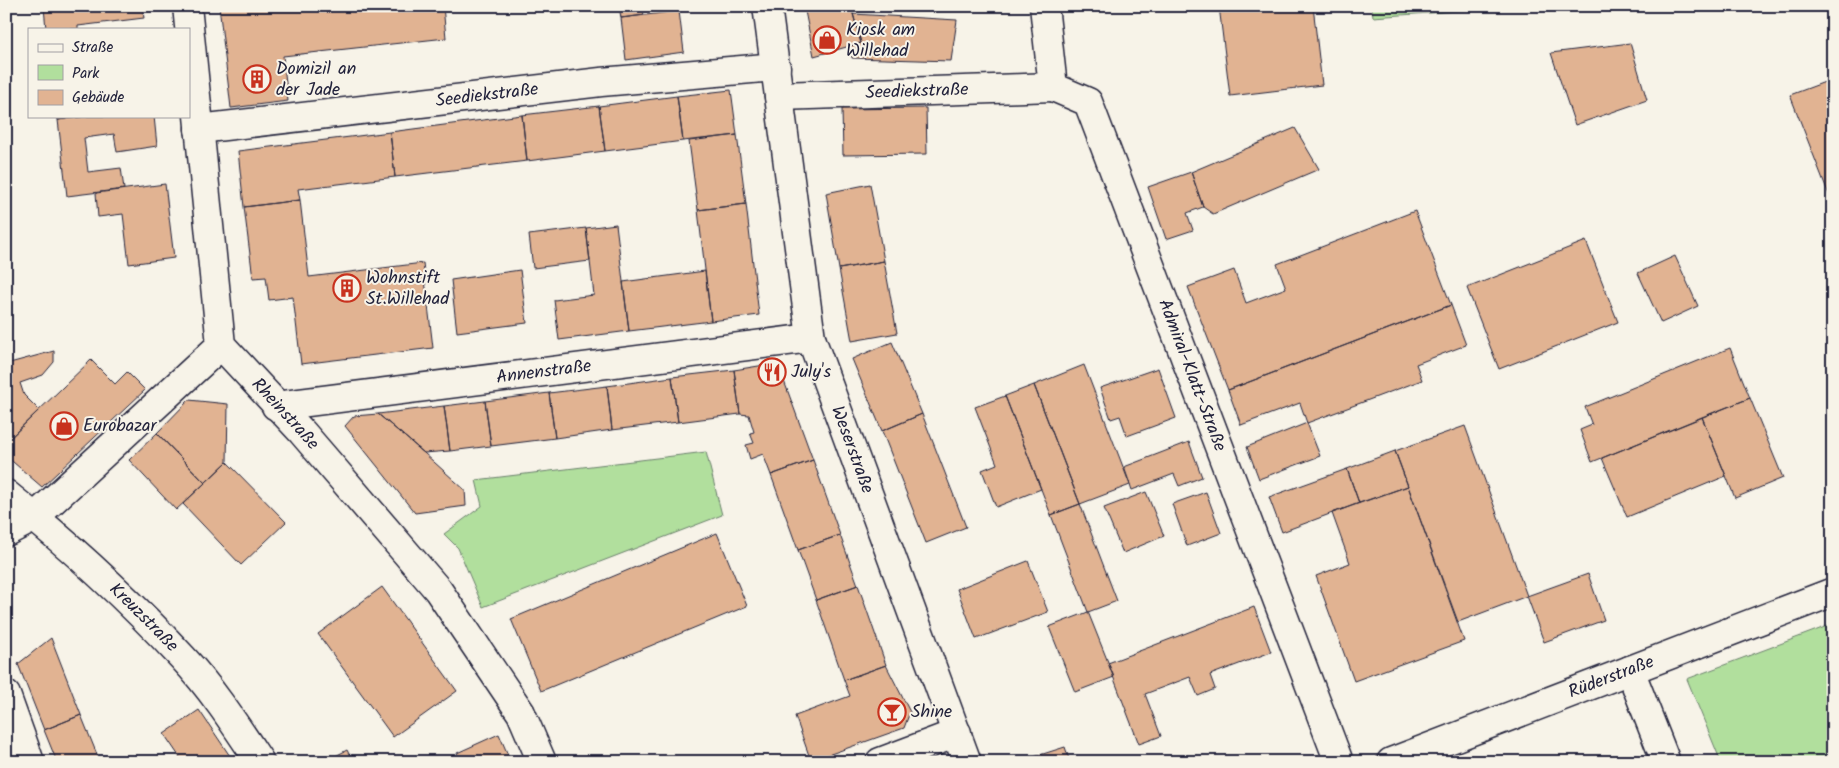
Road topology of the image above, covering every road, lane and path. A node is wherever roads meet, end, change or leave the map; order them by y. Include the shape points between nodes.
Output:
1 (187, 6) edge
2 (767, 6) edge
3 (1044, 6) edge
4 (189, 28) edge
5 (190, 37) edge
6 (776, 67) junction
7 (1053, 86) junction
8 (779, 96) junction
9 (199, 129) junction
10 (811, 338) junction
11 (221, 345) junction
12 (276, 406) junction
13 (6, 494) edge
14 (35, 517) junction
15 (6, 532) edge
16 (1833, 592) edge
17 (1630, 670) junction
18 (6, 695) edge
19 (956, 733) junction
20 (30, 762) edge
21 (260, 762) edge
22 (542, 762) edge
23 (880, 762) edge
24 (967, 762) edge
25 (1339, 762) edge
26 (1391, 762) edge
27 (1666, 762) edge

1 - 4 street
2 - 6 street, Weserstraße
3 - 7 street
5 - 9 street
6 - 8 street, Weserstraße
6 - 9 street, Seediekstraße via 601,82
7 - 8 street, Seediekstraße
7 - 25 street, Admiral-Klatt-Straße via 1088,102
8 - 10 street, Weserstraße
9 - 11 street
10 - 12 street, Annenstraße
10 - 19 street, Weserstraße
11 - 12 street, Rheinstraße
11 - 14 street
12 - 22 street, Rheinstraße via 438,590 521,713
13 - 14 street, Kreuzstraße
14 - 15 street
14 - 21 street, Kreuzstraße via 184,659 231,718
16 - 17 street, Rüderstraße
17 - 26 street, Rüderstraße
17 - 27 street
18 - 20 street
19 - 23 street
19 - 24 street, Weserstraße

